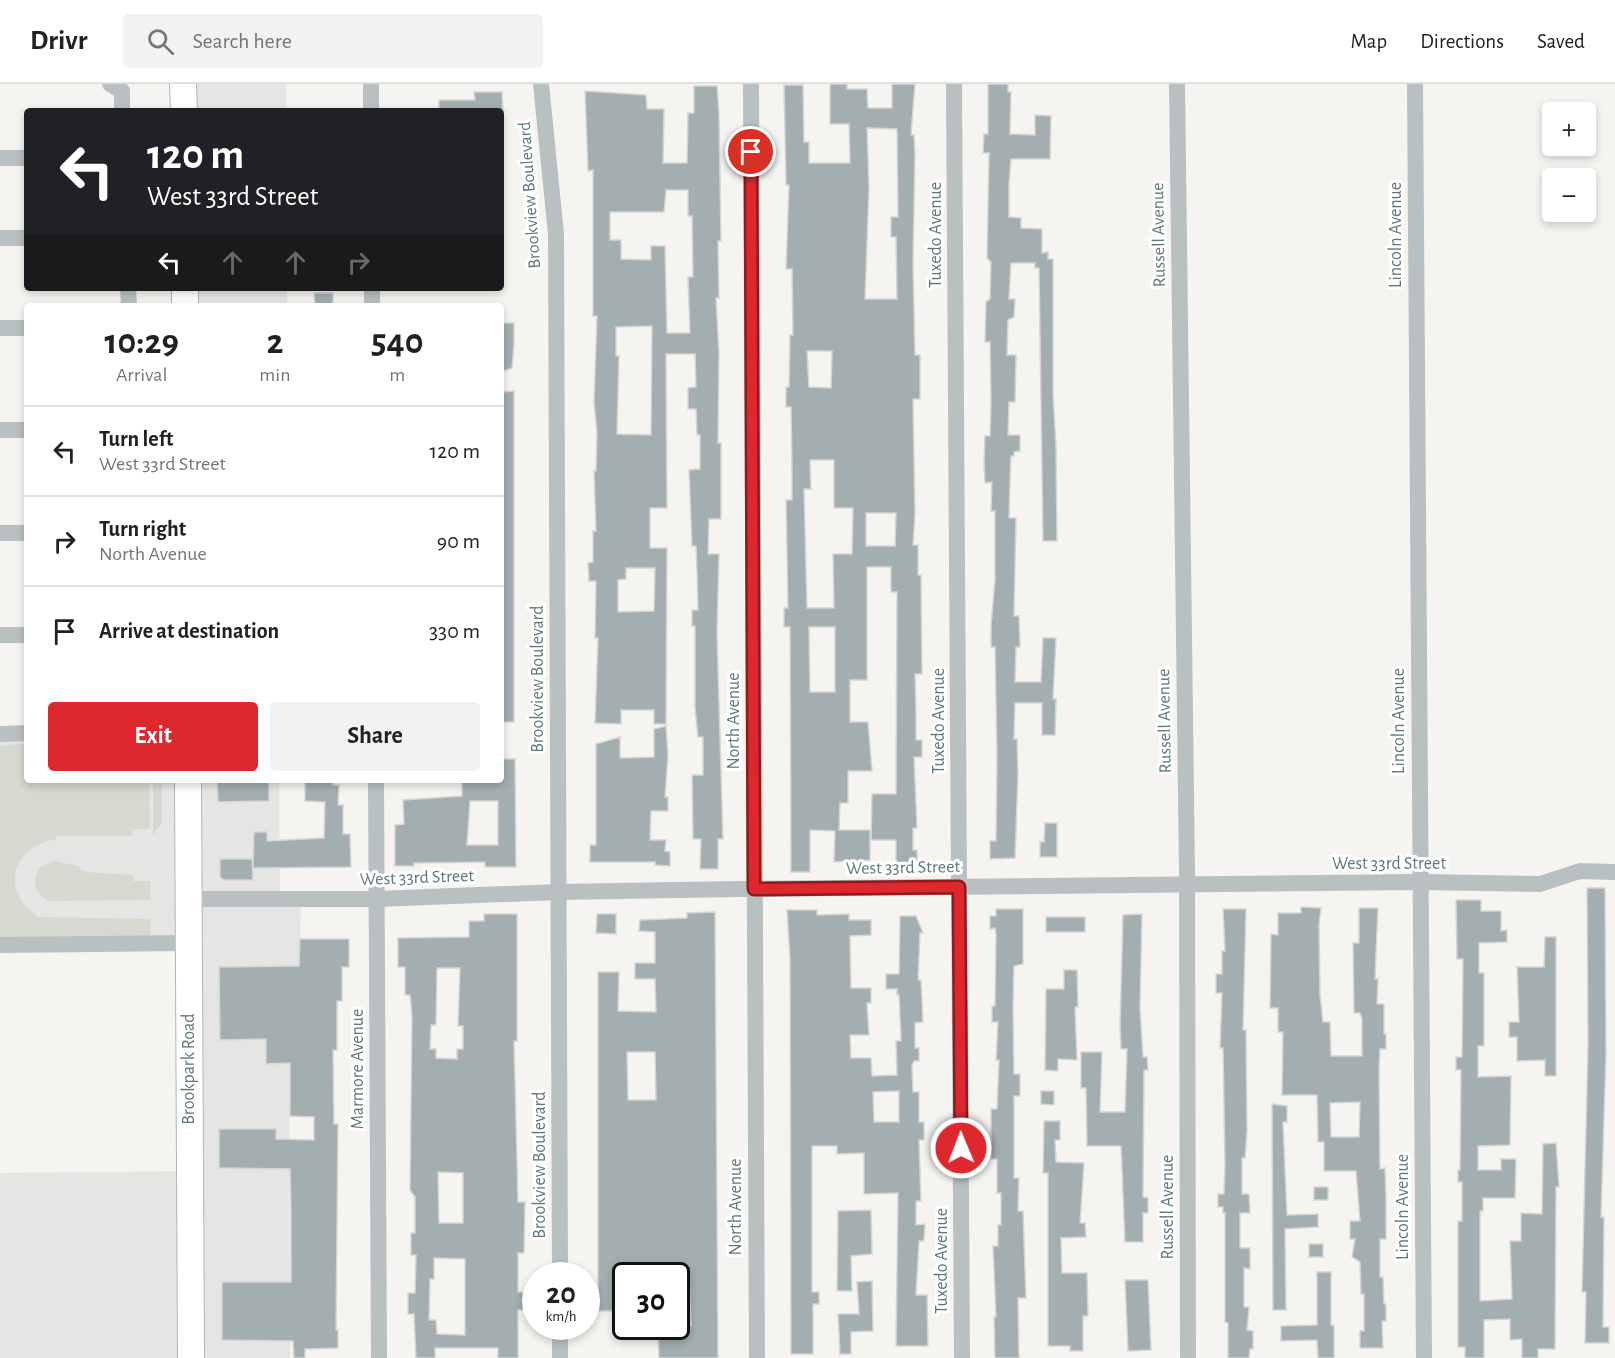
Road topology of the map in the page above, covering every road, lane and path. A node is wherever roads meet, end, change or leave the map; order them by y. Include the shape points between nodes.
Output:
1 (110, 84) edge
2 (183, 84) edge
3 (371, 84) edge
4 (541, 84) edge
5 (751, 84) edge
6 (954, 84) edge
7 (1177, 84) edge
8 (1415, 84) edge
9 (122, 108) edge
10 (184, 108) edge
11 (371, 108) edge
12 (0, 158) edge
13 (24, 158) edge
14 (0, 238) edge
15 (24, 238) edge
16 (0, 328) edge
17 (24, 328) edge
18 (0, 430) edge
19 (24, 430) edge
20 (0, 533) edge
21 (24, 534) edge
22 (0, 634) edge
23 (24, 635) edge
24 (24, 733) edge
25 (0, 734) edge
26 (188, 783) edge
27 (376, 783) edge
28 (1615, 872) edge
29 (1419, 882) junction
30 (1187, 886) junction
31 (959, 887) junction
32 (754, 889) junction
33 (558, 892) junction
34 (189, 899) junction
35 (377, 899) junction
36 (189, 943) junction
37 (0, 945) edge
38 (560, 1262) edge
39 (560, 1340) edge
40 (191, 1358) edge
41 (379, 1358) edge
42 (560, 1358) edge
43 (757, 1358) edge
44 (962, 1358) edge
45 (1188, 1358) edge
46 (1424, 1358) edge

1 - 9 street via 122,91
2 - 10 main road
3 - 11 street
4 - 33 street, Brookview Boulevard via 556,234
5 - 32 street, North Avenue
6 - 31 street, Tuxedo Avenue
7 - 30 street, Russell Avenue
8 - 29 street, Lincoln Avenue
12 - 13 street
14 - 15 street
16 - 17 street
18 - 19 street
20 - 21 street
22 - 23 street
24 - 25 street
26 - 34 main road, Brookpark Road
27 - 35 street, Marmore Avenue
28 - 29 street, West 33rd Street via 1580,871 1540,884
29 - 30 street, West 33rd Street
29 - 46 street, Lincoln Avenue
30 - 31 street, West 33rd Street
30 - 45 street, Russell Avenue
31 - 32 street, West 33rd Street
31 - 44 street, Tuxedo Avenue
32 - 33 street, West 33rd Street
32 - 43 street, North Avenue
33 - 35 street, West 33rd Street
33 - 38 street, Brookview Boulevard
34 - 35 street, West 33rd Street
34 - 36 main road, Brookpark Road
35 - 41 street, Marmore Avenue
36 - 37 street
36 - 40 main road, Brookpark Road
39 - 42 street

